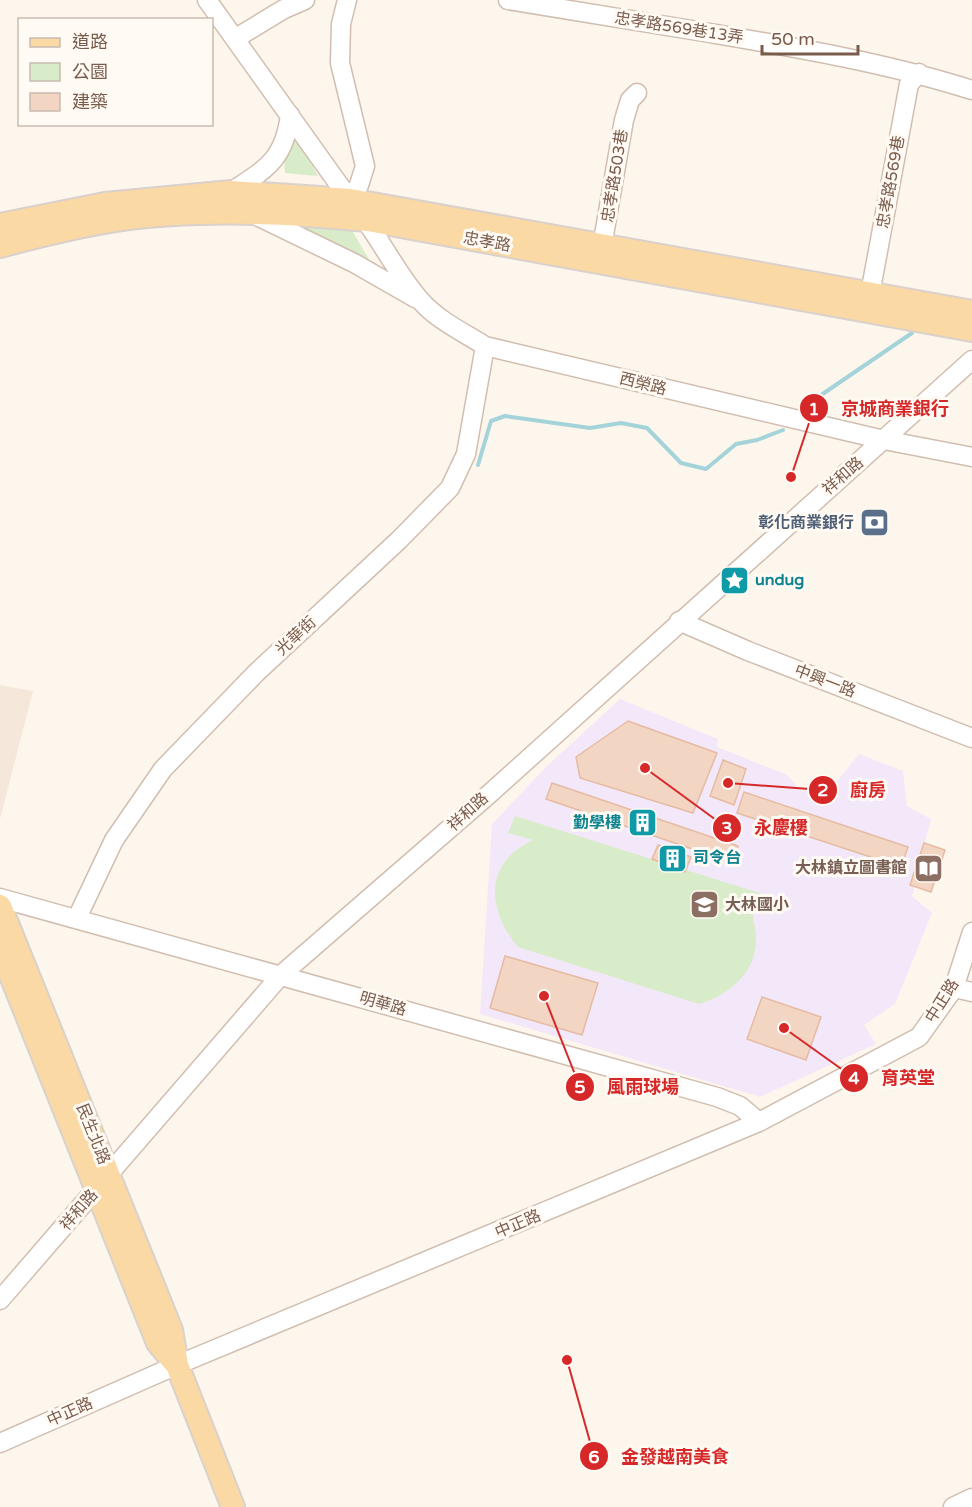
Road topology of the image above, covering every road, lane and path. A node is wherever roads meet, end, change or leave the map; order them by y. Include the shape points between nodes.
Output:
1 (207, 0) edge
2 (305, 0) edge
3 (347, 0) edge
4 (508, 0) edge
5 (236, 38) junction
6 (919, 73) junction
7 (972, 90) edge
8 (637, 93) dead end
9 (290, 115) junction
10 (231, 192) junction
11 (350, 200) junction
12 (252, 214) junction
13 (368, 220) junction
14 (0, 225) edge
15 (0, 246) edge
16 (601, 253) junction
17 (870, 294) junction
18 (420, 301) junction
19 (972, 312) edge
20 (972, 330) edge
21 (485, 346) junction
22 (972, 360) edge
23 (884, 440) junction
24 (972, 457) edge
25 (679, 621) junction
26 (972, 738) edge
27 (0, 898) edge
28 (0, 906) edge
29 (77, 918) junction
30 (972, 932) edge
31 (0, 948) edge
32 (281, 975) junction
33 (963, 990) edge
34 (759, 1122) junction
35 (103, 1182) junction
36 (0, 1300) edge
37 (177, 1365) junction
38 (0, 1443) edge
39 (972, 1498) edge
40 (233, 1507) edge
41 (953, 1507) edge

1 - 5 street, 西榮路
2 - 5 street
3 - 11 street via 341,24 340,63 365,166
4 - 6 street, 忠孝路569巷13弄 via 756,41
5 - 9 street, 西榮路
6 - 7 street, 忠孝路569巷13弄
6 - 17 street, 忠孝路569巷 via 909,84
8 - 16 street, 忠孝路503巷 via 630,100 624,120
9 - 10 street via 287,139 277,158
9 - 11 street, 西榮路
10 - 11 main road, 忠孝路
10 - 14 main road, 忠孝路 via 105,204
11 - 13 street, 西榮路
11 - 16 main road, 忠孝路
12 - 13 main road, 忠孝路
12 - 15 main road, 忠孝路 via 118,220
12 - 18 street via 354,263
13 - 16 main road, 忠孝路
13 - 18 street, 西榮路
16 - 17 main road, 忠孝路
16 - 20 main road, 忠孝路
17 - 19 main road, 忠孝路
18 - 21 street, 西榮路
21 - 23 street, 西榮路
21 - 29 street, 光華街 via 466,454 450,488 256,673 162,769 114,840
22 - 23 street, 祥和路
23 - 24 street, 西榮路
23 - 25 street, 祥和路
25 - 26 street, 中興一路
25 - 32 street, 祥和路 via 487,796
27 - 29 street, 明華路
28 - 35 main road, 民生北路
29 - 32 street, 明華路
30 - 33 street, 中正路
31 - 35 main road, 民生北路
32 - 34 street, 明華路 via 717,1097 740,1106
32 - 35 street, 祥和路
33 - 34 street, 中正路 via 919,1037
34 - 37 street, 中正路
35 - 36 street, 祥和路
35 - 37 main road, 民生北路 via 171,1329
37 - 38 street, 中正路
37 - 40 main road, 民生北路
39 - 41 street

